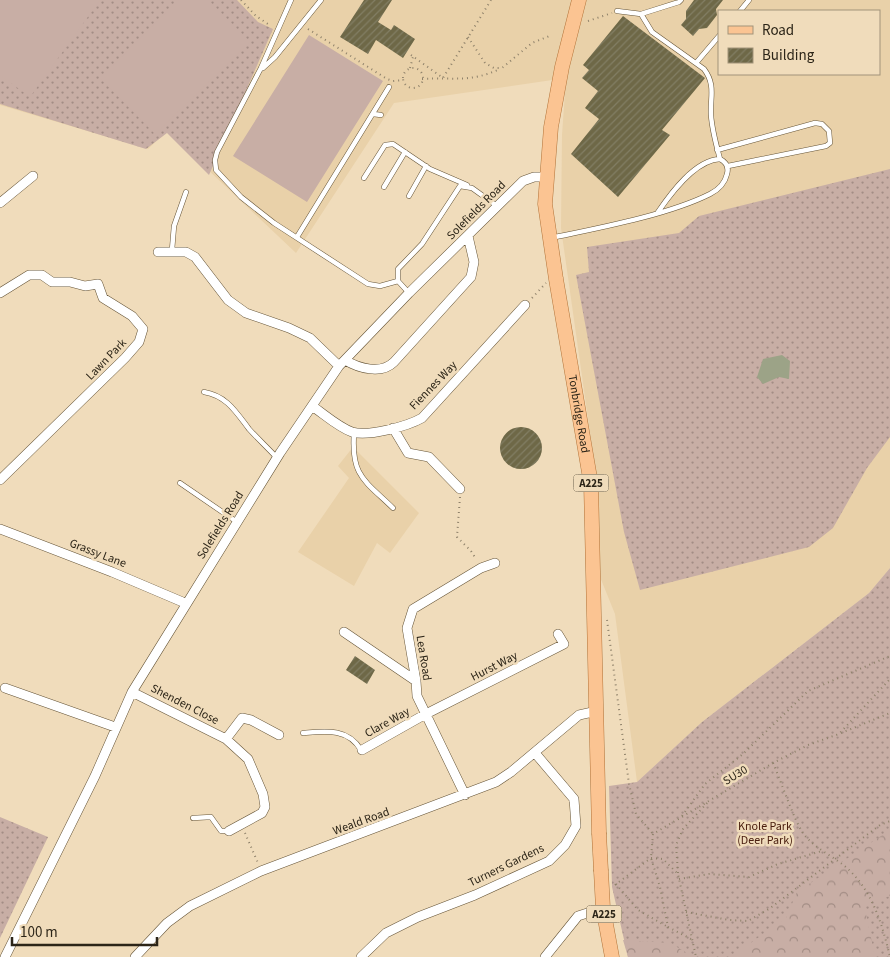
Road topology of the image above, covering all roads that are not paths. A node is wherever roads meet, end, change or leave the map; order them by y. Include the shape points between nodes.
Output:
1 (290, 0) edge
2 (321, 0) edge
3 (579, 0) edge
4 (681, 0) edge
5 (749, 0) edge
6 (741, 10) edge
7 (617, 11) road end
8 (641, 14) junction
9 (718, 37) edge
10 (696, 63) junction
11 (261, 68) junction
12 (389, 87) dead end
13 (374, 114) junction
14 (381, 115) dead end
15 (718, 150) junction
16 (406, 152) junction
17 (720, 159) junction
18 (426, 166) junction
19 (728, 166) junction
20 (33, 176) dead end
21 (546, 177) junction
22 (364, 178) dead end
23 (468, 186) junction
24 (384, 187) dead end
25 (186, 192) dead end
26 (409, 196) dead end
27 (0, 203) edge
28 (497, 206) junction
29 (658, 212) junction
30 (468, 236) junction
31 (298, 237) junction
32 (550, 238) junction
33 (172, 250) junction
34 (158, 252) dead end
35 (398, 281) junction
36 (0, 293) edge
37 (409, 293) junction
38 (525, 305) road end
39 (342, 363) junction
40 (204, 392) dead end
41 (312, 406) junction
42 (393, 428) junction
43 (354, 432) junction
44 (277, 458) junction
45 (0, 480) edge
46 (180, 483) dead end
47 (460, 489) road end
48 (393, 508) dead end
49 (236, 522) junction
50 (0, 529) edge
51 (495, 563) dead end
52 (185, 603) junction
53 (344, 632) dead end
54 (558, 634) dead end
55 (416, 681) junction
56 (5, 688) dead end
57 (132, 692) junction
58 (597, 711) junction
59 (424, 715) junction
60 (115, 727) junction
61 (303, 733) dead end
62 (280, 735) dead end
63 (226, 739) junction
64 (362, 750) joint
65 (535, 753) junction
66 (465, 794) junction
67 (193, 818) dead end
68 (229, 831) joint
69 (603, 901) junction
70 (5, 957) edge
71 (135, 957) edge
72 (361, 957) edge
73 (545, 957) edge
74 (612, 957) edge

1 - 11 lane
2 - 11 lane via 276,57
3 - 21 main road, Tonbridge Road / A225 via 559,84
4 - 8 lane
5 - 6 lane
7 - 8 lane
8 - 10 lane via 652,32
9 - 10 lane
10 - 15 lane via 704,69 712,84 710,113
11 - 31 lane via 217,152 216,170 241,197
12 - 13 lane
13 - 14 lane
13 - 31 lane
15 - 17 lane
15 - 19 lane via 815,123 822,124 829,131 830,144 826,146
16 - 18 lane
16 - 22 lane via 393,144 385,145
16 - 24 lane
17 - 19 lane
17 - 29 lane via 707,161 682,182
18 - 23 lane
18 - 26 lane
19 - 29 lane via 724,183 711,193
20 - 27 street
21 - 28 street, Solefields Road via 524,181
21 - 32 main road, Tonbridge Road / A225 via 545,204
23 - 28 lane
23 - 35 lane via 460,186 422,244 398,269
25 - 33 lane via 174,226
28 - 30 street, Solefields Road
29 - 32 lane
30 - 37 street, Solefields Road
30 - 39 street via 474,262 471,277 394,362 390,366 370,369
31 - 35 lane via 368,284 380,286
32 - 58 main road, Tonbridge Road / A225 via 591,484
33 - 34 street
33 - 39 street via 195,257 228,300 246,313 310,338
35 - 37 lane
36 - 45 street, Lawn Park via 29,275 42,275 52,282 84,286 98,284 102,298 132,316 143,328 139,342 125,358
37 - 39 street, Solefields Road
38 - 42 street, Fiennes Way via 422,418
39 - 41 street, Solefields Road
40 - 44 lane via 234,408
41 - 43 street
41 - 44 street, Solefields Road
42 - 43 street, Fiennes Way
42 - 47 street via 408,453 429,457
43 - 48 lane via 353,453 357,470
44 - 49 street, Solefields Road
46 - 49 lane
49 - 52 street, Solefields Road
50 - 52 street, Grassy Lane
51 - 55 street, Lea Road via 413,609 407,628
52 - 57 street, Solefields Road
53 - 55 street
54 - 59 street, Hurst Way via 566,647
55 - 59 street, Lea Road via 416,696
56 - 60 street
57 - 60 street, Solefields Road
57 - 63 street, Shenden Close
58 - 65 street, Weald Road via 579,714
58 - 69 main road, Tonbridge Road / A225, bridge
59 - 64 street, Clare Way
59 - 66 street, Lea Road
60 - 70 street, Solefields Road via 95,776
61 - 64 lane via 340,732 353,739
62 - 63 street, Shenden Close via 242,718
63 - 68 street, Shenden Close via 248,759 266,801 262,813
65 - 66 street, Weald Road via 496,782
65 - 72 street, Turners Gardens via 574,799 576,826 565,845 549,861 475,895 418,916 386,933
66 - 71 street, Weald Road via 261,871 190,906 167,923
67 - 68 lane via 211,817 221,831
69 - 73 street via 578,916
69 - 74 main road, A225

